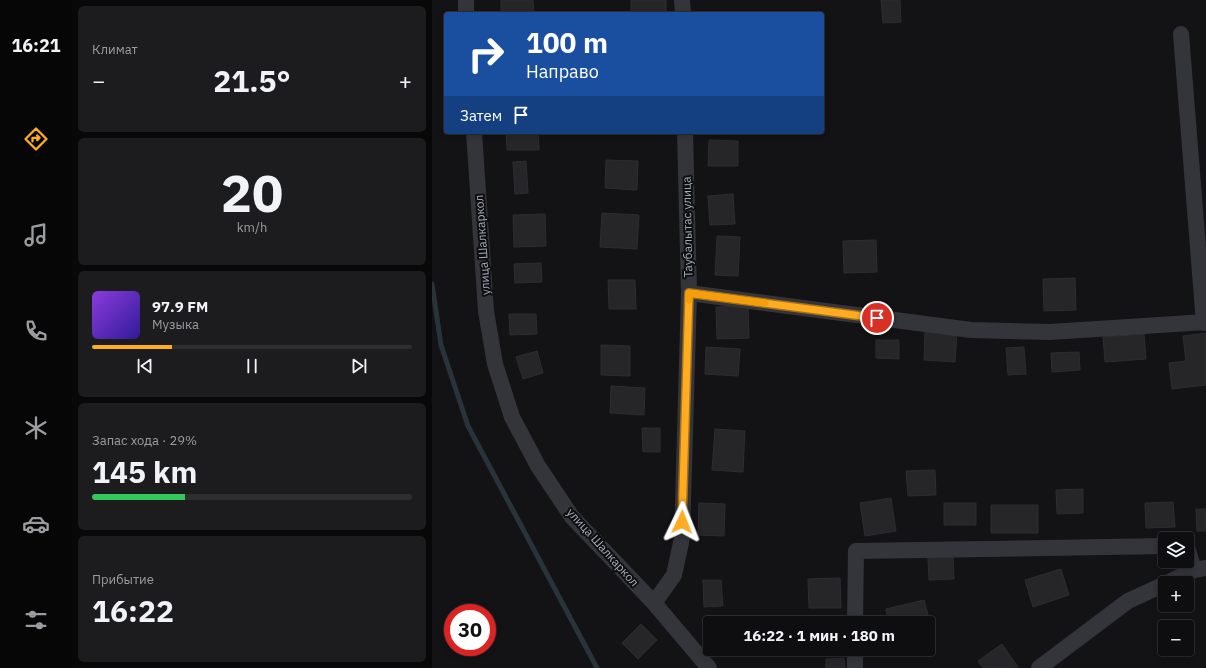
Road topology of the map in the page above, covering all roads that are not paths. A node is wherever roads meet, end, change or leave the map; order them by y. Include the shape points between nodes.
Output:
1 (466, 0) edge
2 (682, 0) edge
3 (466, 12) edge
4 (683, 12) edge
5 (1181, 34) dead end
6 (474, 134) edge
7 (685, 134) edge
8 (689, 293) junction
9 (1205, 322) edge
10 (1158, 546) edge
11 (1194, 559) edge
12 (1200, 569) edge
13 (1183, 576) edge
14 (1158, 587) edge
15 (654, 603) junction
16 (855, 616) edge
17 (855, 656) edge
18 (709, 668) edge
19 (855, 668) edge
20 (1039, 668) edge

1 - 3 street
2 - 4 street
5 - 9 street
6 - 15 street, улица Шалкаркол via 486,311 495,364 512,417 538,466 572,517
7 - 8 street, Таубалытас улица
8 - 9 street via 971,330 1050,332
8 - 15 street, Таубалытас улица via 682,538 674,574
10 - 16 street via 856,551
11 - 12 street
12 - 13 street
14 - 20 street via 1128,601
15 - 18 street, улица Шалкаркол
17 - 19 street

